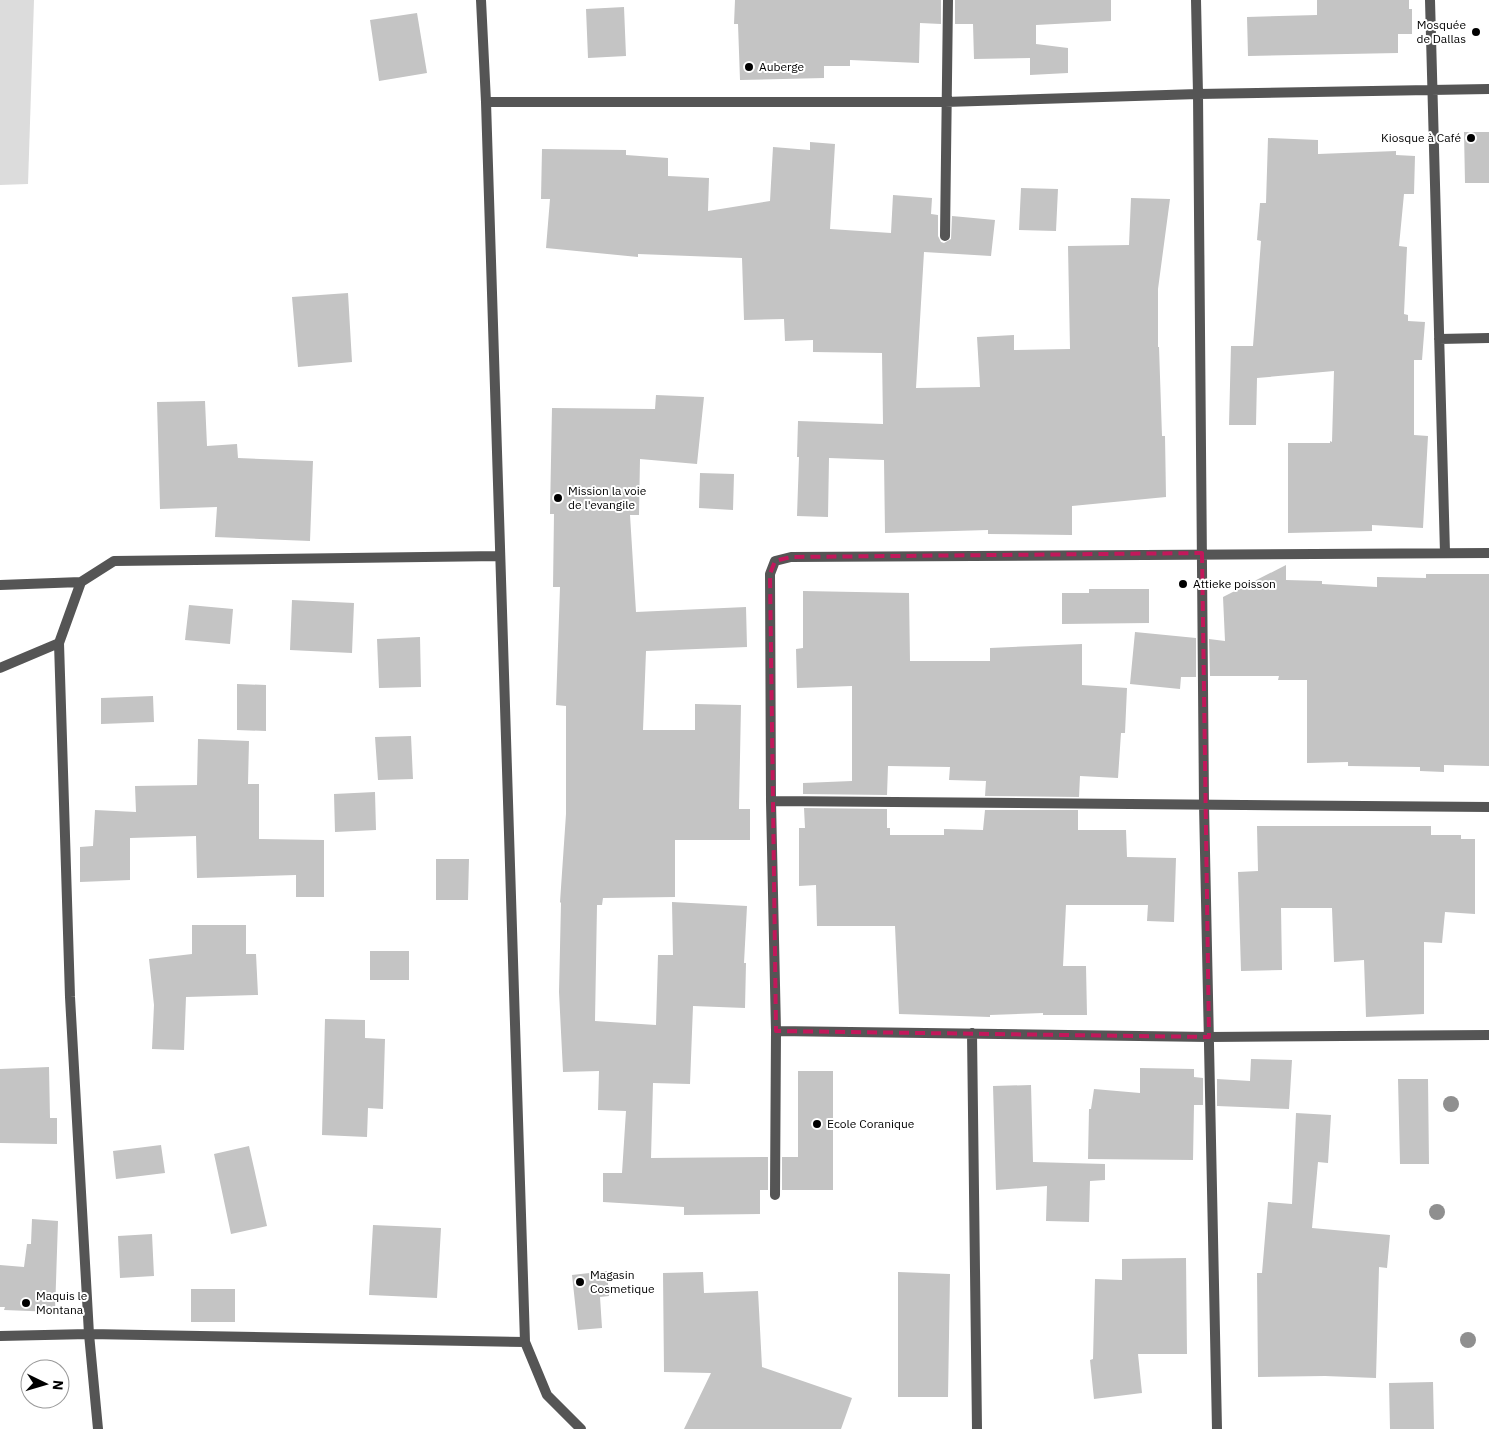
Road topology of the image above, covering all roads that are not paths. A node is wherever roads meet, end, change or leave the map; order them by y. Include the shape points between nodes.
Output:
1 (481, 0) edge
2 (948, 0) edge
3 (1196, 0) edge
4 (1430, 0) edge
5 (1489, 89) edge
6 (1433, 90) junction
7 (1198, 94) junction
8 (486, 102) junction
9 (945, 102) junction
10 (945, 236) dead end
11 (1489, 338) edge
12 (1439, 339) junction
13 (1445, 553) junction
14 (1489, 553) edge
15 (1202, 554) junction
16 (500, 556) junction
17 (81, 582) junction
18 (0, 585) edge
19 (59, 643) junction
20 (0, 668) edge
21 (771, 802) junction
22 (1204, 804) junction
23 (1489, 807) edge
24 (776, 1031) junction
25 (972, 1033) junction
26 (1489, 1035) edge
27 (1209, 1036) junction
28 (775, 1195) dead end
29 (89, 1334) junction
30 (0, 1336) edge
31 (525, 1342) junction
32 (98, 1429) edge
33 (581, 1429) edge
34 (977, 1429) edge
35 (1217, 1429) edge

1 - 8 street
2 - 9 street
3 - 7 street
4 - 6 street
5 - 6 street
6 - 7 street
6 - 12 street
7 - 9 street
7 - 15 street
8 - 9 street
8 - 16 street
9 - 10 street
11 - 12 street
12 - 13 street
13 - 14 street
13 - 15 street
15 - 21 street via 791,557 775,561 770,574
15 - 22 street
16 - 17 street via 114,561
16 - 31 street
17 - 18 street
17 - 19 street
19 - 20 street
19 - 29 street via 70,996
21 - 22 street
21 - 24 street
22 - 23 street
22 - 27 street
24 - 25 street
24 - 28 street
25 - 27 street
25 - 34 street
26 - 27 street
27 - 35 street
29 - 30 street
29 - 31 street
29 - 32 street
31 - 33 street via 547,1395

